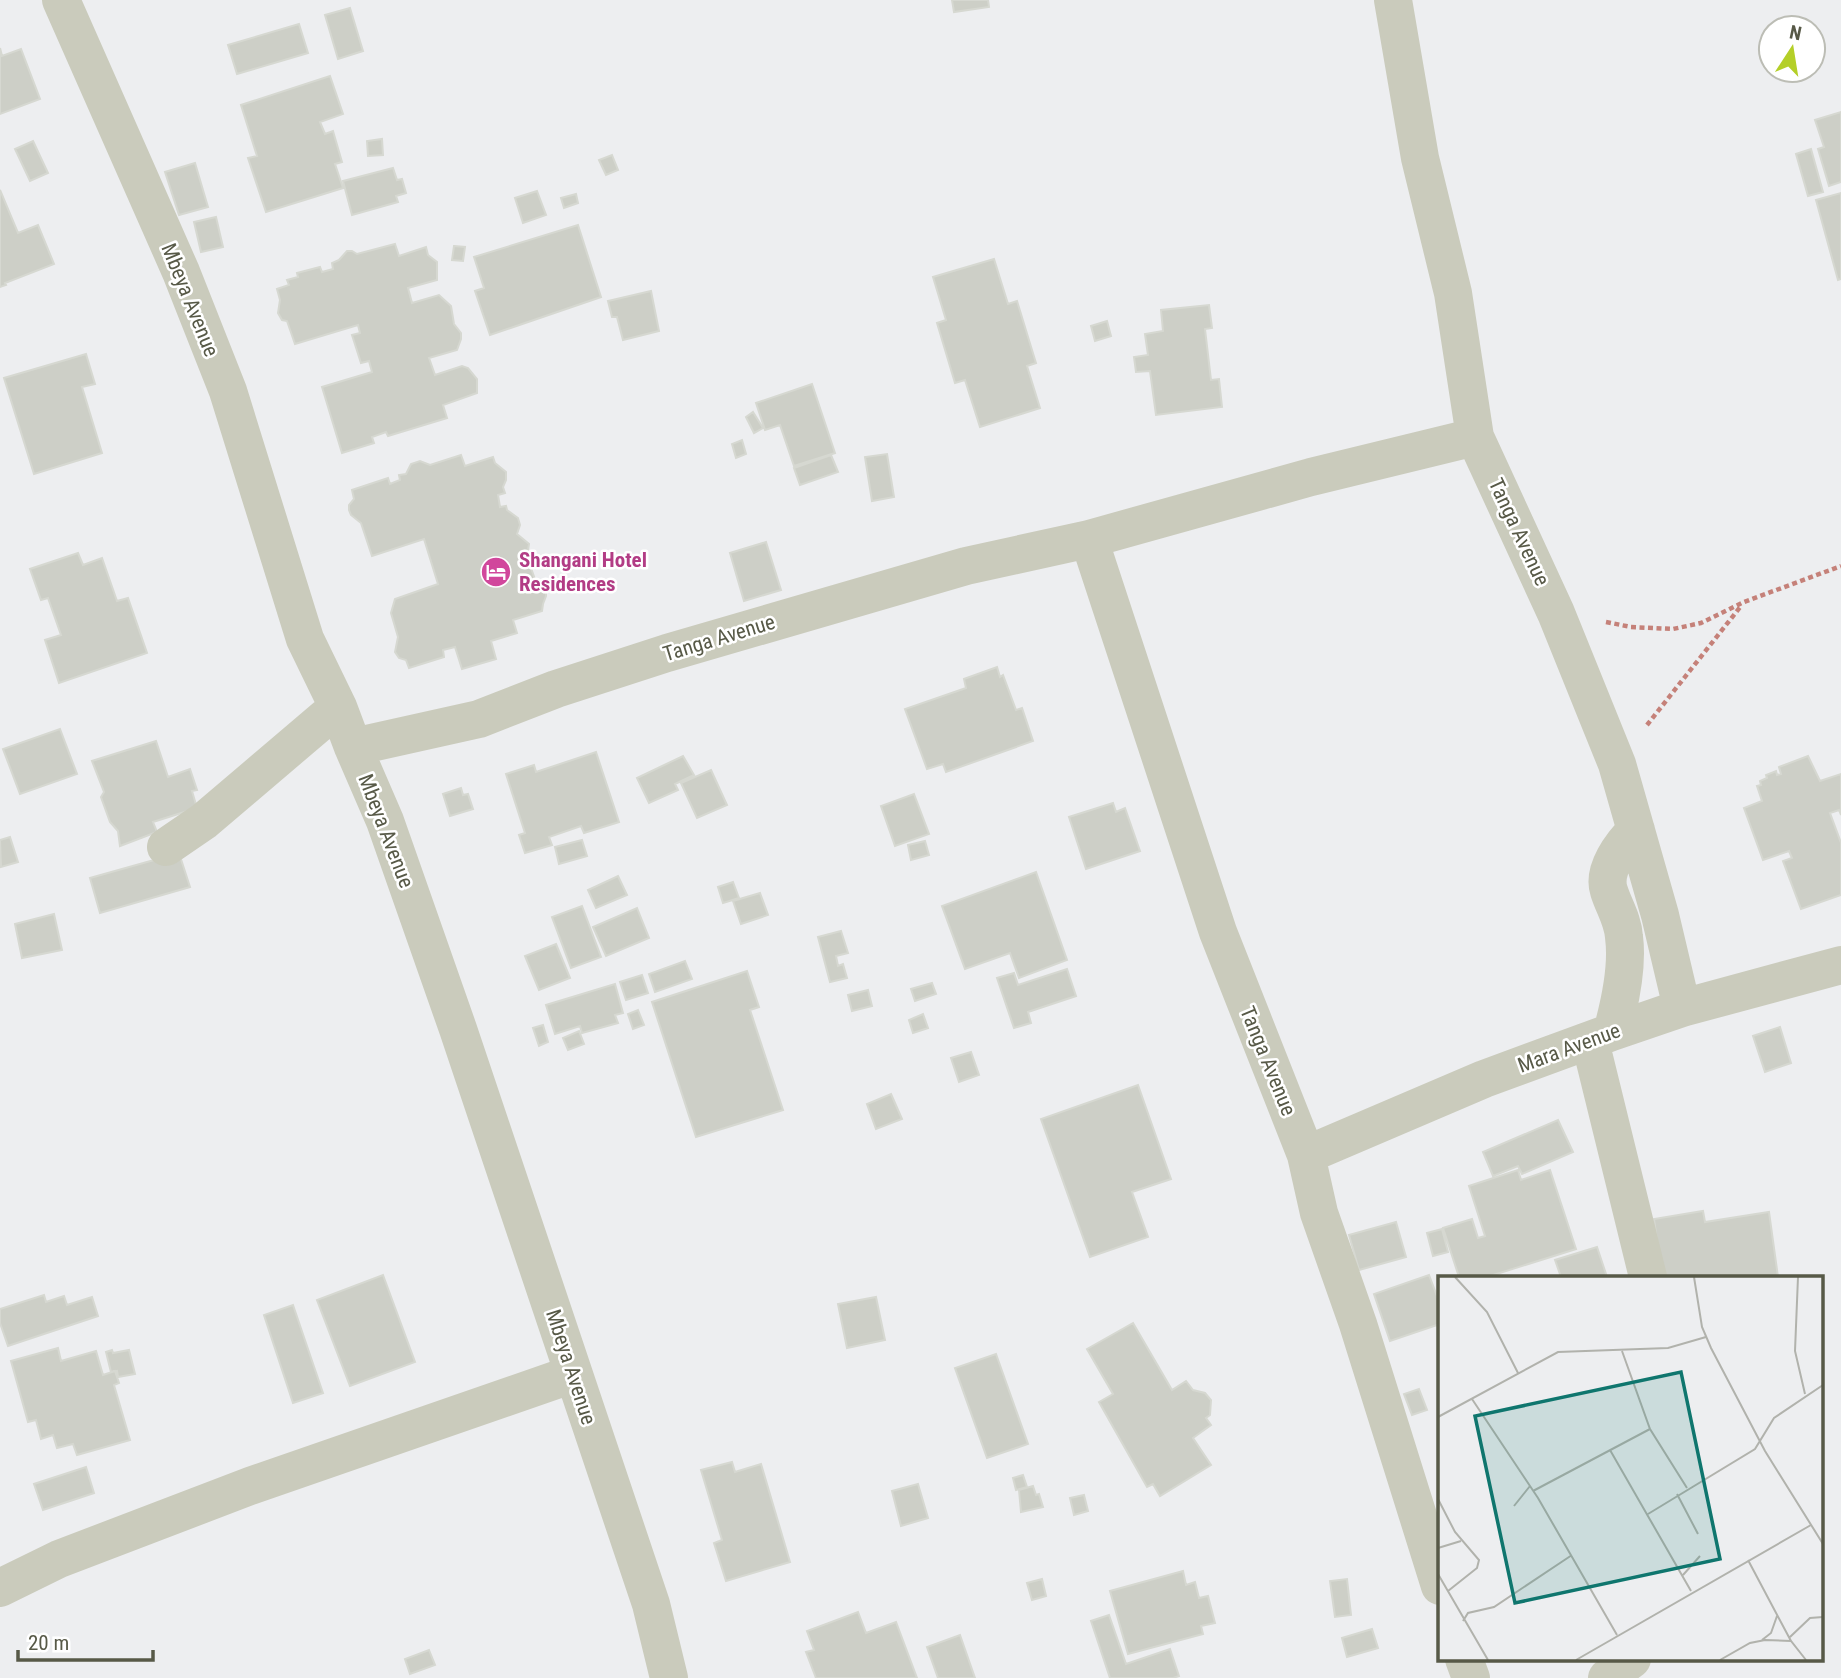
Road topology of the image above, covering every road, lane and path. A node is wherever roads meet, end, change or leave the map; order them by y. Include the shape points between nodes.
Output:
1 (61, 0) edge
2 (1393, 0) edge
3 (1475, 437) junction
4 (1089, 539) junction
5 (1841, 566) edge
6 (1744, 602) junction
7 (1556, 613) junction
8 (338, 707) junction
9 (353, 747) junction
10 (1617, 764) junction
11 (1636, 830) junction
12 (166, 847) dead end
13 (1841, 965) edge
14 (1682, 1008) junction
15 (1601, 1037) junction
16 (1306, 1155) junction
17 (1648, 1276) edge
18 (573, 1374) junction
19 (1438, 1580) edge
20 (0, 1588) edge
21 (1464, 1660) edge
22 (1631, 1660) edge
23 (669, 1678) edge
24 (1471, 1678) edge
25 (1607, 1678) edge

1 - 8 street, Mbeya Avenue via 181,272 228,391 305,639
2 - 3 street via 1423,170 1453,293
3 - 4 street, Tanga Avenue
3 - 7 street, Tanga Avenue
4 - 9 street, Tanga Avenue via 886,588 667,653 480,719
4 - 16 street, Tanga Avenue via 1218,932
5 - 6 path
6 - 7 path via 1701,623 1672,629 1631,627
6 - 10 path
7 - 10 street, Tanga Avenue
8 - 9 street, Mbeya Avenue
8 - 12 street via 204,821
9 - 18 street, Mbeya Avenue via 385,821 458,1028
10 - 11 street, Tanga Avenue
11 - 14 street, Tanga Avenue
11 - 15 street via 1621,848 1608,878 1625,948 1617,1014
13 - 14 street, Mara Avenue
14 - 15 street, Mara Avenue
15 - 16 street, Mara Avenue via 1484,1079
15 - 17 street
16 - 19 street, Tanga Avenue via 1319,1213 1359,1324
18 - 20 street via 250,1486 59,1559
18 - 23 street, Mbeya Avenue via 651,1604
21 - 24 street
22 - 25 street

